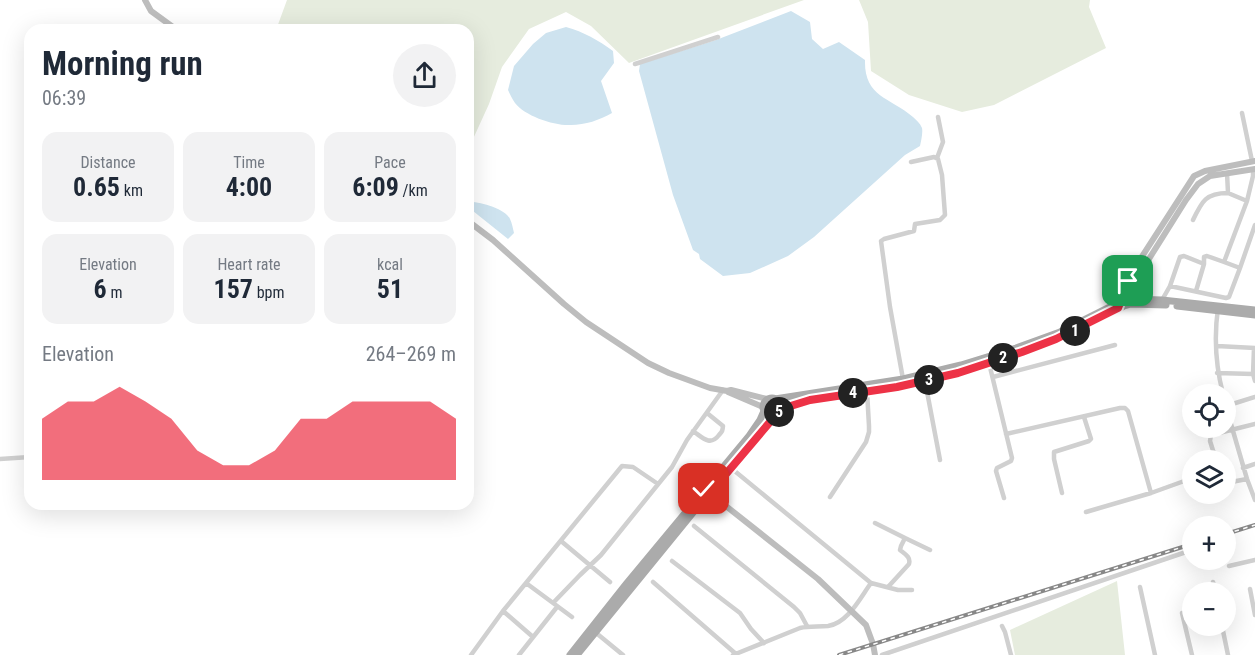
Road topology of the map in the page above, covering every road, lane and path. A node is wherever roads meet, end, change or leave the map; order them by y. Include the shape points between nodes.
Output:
1 (145, 0) edge
2 (169, 24) edge
3 (718, 37) dead end
4 (635, 64) dead end
5 (1242, 113) dead end
6 (938, 117) dead end
7 (937, 158) junction
8 (1253, 161) edge
9 (912, 162) dead end
10 (1254, 169) edge
11 (1227, 173) junction
12 (1228, 193) junction
13 (1247, 201) junction
14 (1193, 220) dead end
15 (1255, 225) edge
16 (474, 226) edge
17 (1224, 262) junction
18 (1204, 264) junction
19 (1240, 268) junction
20 (1170, 286) junction
21 (1196, 291) junction
22 (1162, 300) junction
23 (1131, 301) junction
24 (1119, 305) junction
25 (1218, 308) junction
26 (1255, 310) edge
27 (1255, 315) edge
28 (1115, 345) dead end
29 (1217, 346) junction
30 (1255, 348) edge
31 (989, 363) junction
32 (1217, 373) junction
33 (1253, 374) junction
34 (993, 377) junction
35 (903, 379) junction
36 (925, 381) junction
37 (1255, 381) edge
38 (1220, 384) edge
39 (725, 391) junction
40 (867, 391) junction
41 (1255, 397) edge
42 (1236, 403) edge
43 (768, 404) junction
44 (779, 412) junction
45 (707, 413) junction
46 (1084, 417) junction
47 (1255, 424) edge
48 (1236, 429) edge
49 (693, 431) junction
50 (1006, 434) junction
51 (1234, 438) edge
52 (24, 457) edge
53 (0, 459) edge
54 (940, 460) dead end
55 (1255, 464) edge
56 (731, 468) junction
57 (1243, 468) junction
58 (1247, 479) junction
59 (1182, 481) edge
60 (1236, 481) edge
61 (658, 484) junction
62 (707, 491) junction
63 (1062, 493) dead end
64 (1151, 493) junction
65 (830, 497) dead end
66 (1004, 498) dead end
67 (1255, 501) edge
68 (1086, 512) dead end
69 (875, 523) dead end
70 (694, 526) dead end
71 (905, 538) junction
72 (561, 541) junction
73 (930, 550) dead end
74 (1182, 553) edge
75 (1255, 560) edge
76 (672, 561) dead end
77 (1236, 564) edge
78 (591, 565) junction
79 (610, 582) dead end
80 (653, 582) dead end
81 (526, 583) junction
82 (871, 583) junction
83 (888, 587) junction
84 (1140, 587) dead end
85 (1250, 589) dead end
86 (912, 590) dead end
87 (555, 605) junction
88 (503, 611) junction
89 (850, 611) junction
90 (1255, 615) edge
91 (572, 617) dead end
92 (807, 626) junction
93 (1002, 626) dead end
94 (595, 632) junction
95 (1187, 636) edge
96 (1224, 636) edge
97 (533, 637) junction
98 (764, 643) junction
99 (735, 654) edge
100 (471, 655) edge
101 (519, 655) edge
102 (570, 655) edge
103 (577, 655) edge
104 (623, 655) edge
105 (875, 655) edge
106 (882, 655) edge
107 (1011, 655) edge
108 (1155, 655) edge
109 (1192, 655) edge
110 (1228, 655) edge

1 - 2 street via 151,11
3 - 4 street
5 - 8 street
6 - 7 street via 943,142
7 - 9 street
7 - 35 street via 944,217 915,224 912,231 881,242
8 - 24 street via 1194,176 1132,272
10 - 11 street
10 - 13 street
11 - 12 street
11 - 23 street via 1198,184 1142,270
12 - 13 street
12 - 14 street via 1208,197
13 - 17 street
15 - 19 street
16 - 39 street via 586,322 639,357 669,373
17 - 18 street via 1207,256
17 - 19 street
18 - 20 street via 1180,257
18 - 21 street
19 - 21 street via 1229,297
20 - 21 street
20 - 22 street
22 - 23 main road
22 - 25 main road
23 - 24 main road
23 - 25 main road
24 - 31 main road via 1056,339
24 - 35 main road via 1016,348
25 - 26 main road
25 - 27 main road
25 - 29 street
28 - 34 street
29 - 30 street
29 - 32 street
30 - 33 street
31 - 34 street
31 - 36 main road
32 - 33 street
32 - 38 street
33 - 37 street
34 - 50 street
35 - 43 main road
36 - 40 main road
36 - 54 street
39 - 43 street
39 - 45 street
40 - 44 main road via 810,400
40 - 65 street via 866,442
41 - 42 street
43 - 44 main road via 779,401
43 - 44 main road via 767,414
43 - 62 main road via 755,429
44 - 56 main road
45 - 49 street
45 - 49 street via 723,426 716,439 708,441
46 - 50 street
46 - 63 street via 1091,439 1054,452
46 - 64 street via 1120,408 1128,411
47 - 48 street
49 - 61 street
50 - 66 street via 1012,458 996,471
51 - 57 street
52 - 53 street
55 - 57 street
56 - 62 main road
56 - 82 street
57 - 58 street
58 - 60 street
58 - 67 street
59 - 64 street
61 - 72 street via 633,467 622,466
61 - 78 street
62 - 89 street via 818,579
62 - 94 main road
62 - 102 main road
64 - 68 street
69 - 71 street
70 - 92 street via 794,607
71 - 73 street
71 - 83 street via 900,550 909,557 909,564
72 - 78 street
72 - 81 street
74 - 106 street
75 - 77 street
76 - 98 street via 740,613
78 - 79 street
78 - 87 street
80 - 99 street
81 - 87 street
81 - 88 street
82 - 83 street
82 - 89 street
83 - 86 street
84 - 108 street
85 - 90 street
87 - 91 street
87 - 97 street
88 - 97 street
88 - 100 street
89 - 92 street via 830,626
89 - 105 street via 866,625
92 - 98 street
93 - 107 street
94 - 103 main road
94 - 104 street
95 - 109 street
96 - 110 street
97 - 101 street
98 - 99 street

